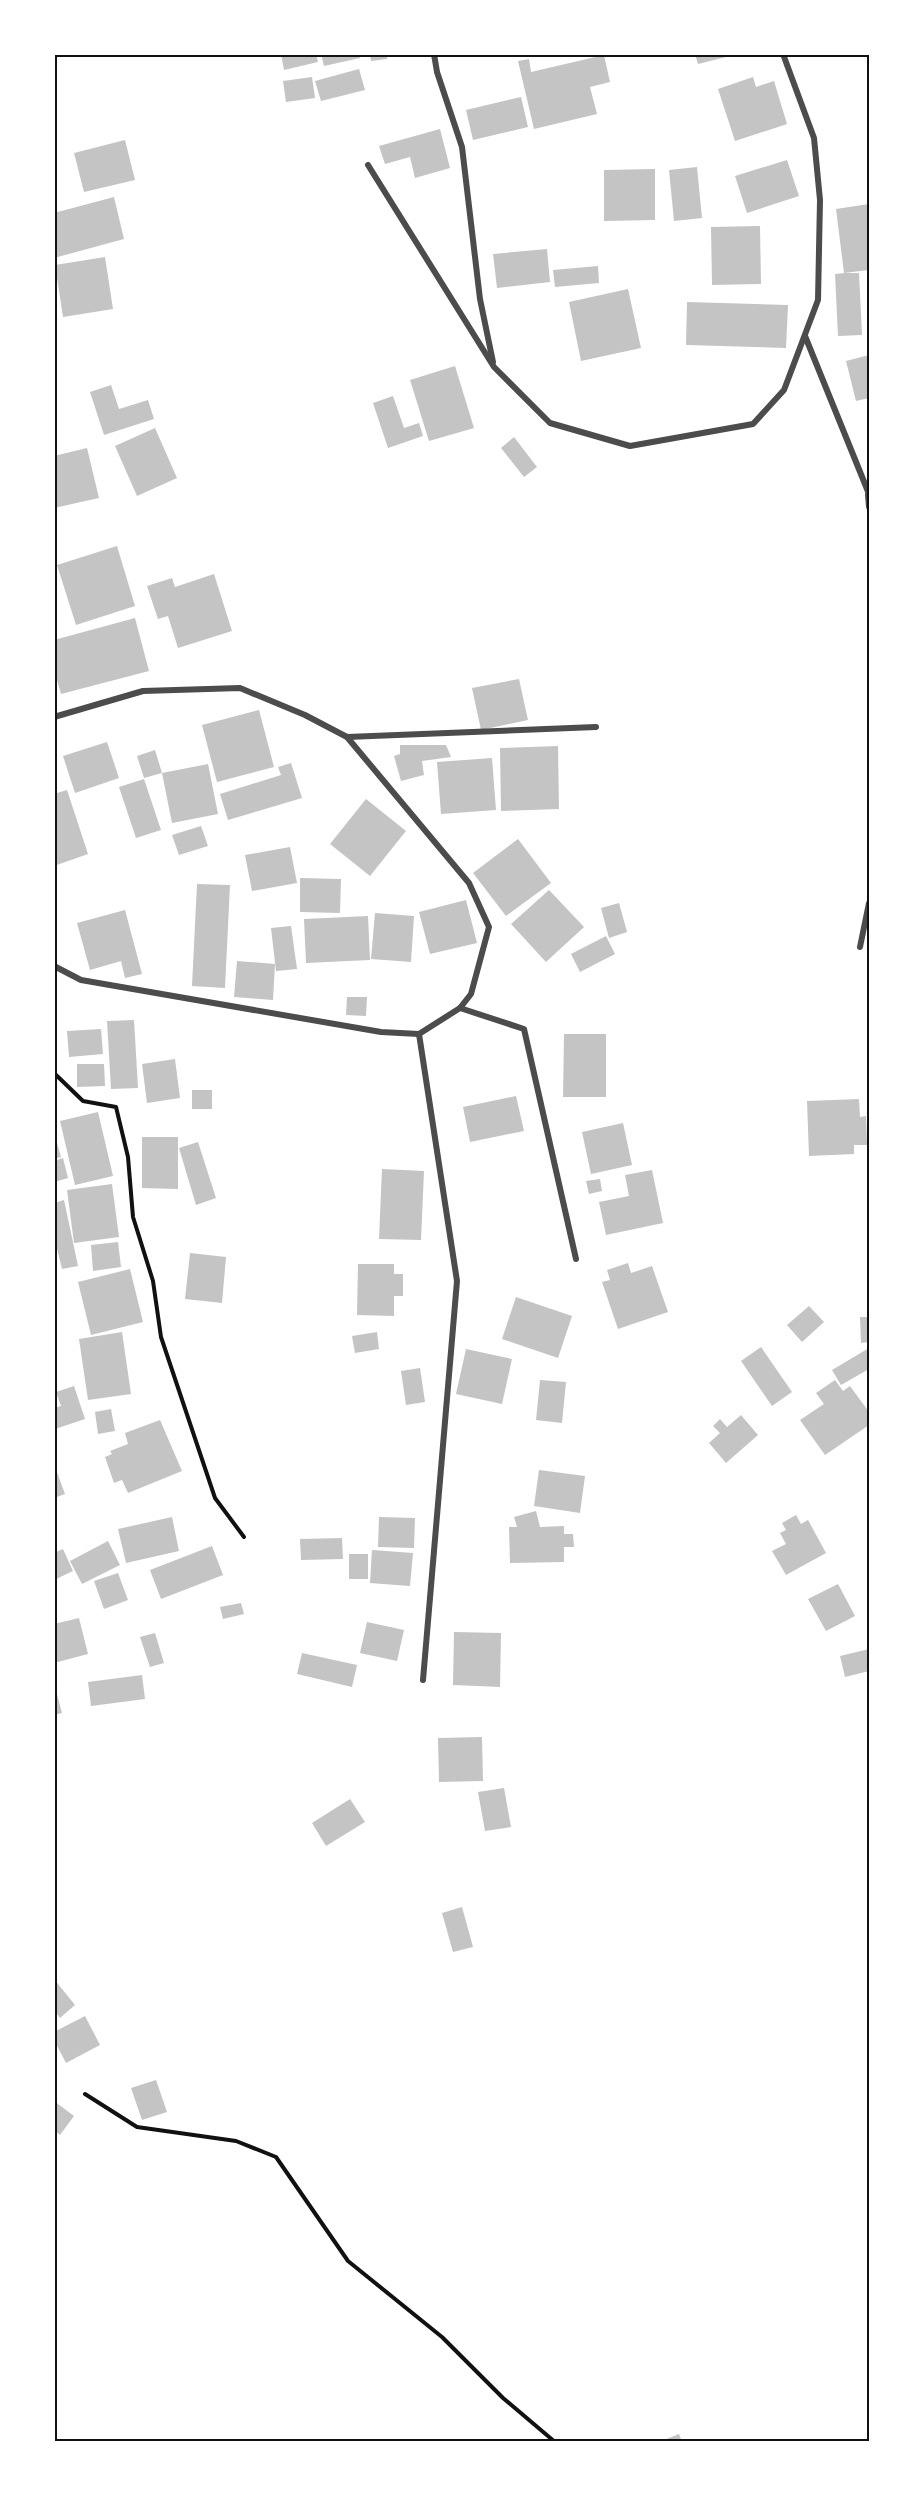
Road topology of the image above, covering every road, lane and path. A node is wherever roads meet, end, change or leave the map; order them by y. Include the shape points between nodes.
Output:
1 (434, 54) edge
2 (783, 54) edge
3 (368, 165) dead end
4 (805, 335) junction
5 (494, 367) junction
6 (868, 495) edge
7 (869, 507) edge
8 (54, 717) edge
9 (596, 727) dead end
10 (347, 737) junction
11 (869, 903) edge
12 (860, 947) dead end
13 (54, 966) edge
14 (460, 1008) junction
15 (419, 1034) junction
16 (54, 1073) edge
17 (576, 1259) dead end
18 (244, 1537) dead end
19 (423, 1680) dead end
20 (85, 2094) dead end
21 (555, 2442) edge

1 - 5 street via 462,147 480,299
2 - 4 street via 814,138 820,200 818,300
3 - 5 street
4 - 5 street via 784,390 753,424 630,446 550,423
4 - 6 street
6 - 7 street
8 - 10 street via 143,691 240,688
9 - 10 street
10 - 14 street via 469,883 489,927 471,994
11 - 12 street
13 - 15 street via 81,980 381,1032
14 - 15 street
14 - 17 street via 524,1029
15 - 19 street via 456,1281
16 - 18 path via 83,1101 116,1107 128,1157 133,1216 153,1281 161,1337 216,1498
20 - 21 path via 137,2127 236,2141 276,2157 348,2261 442,2337 503,2398

